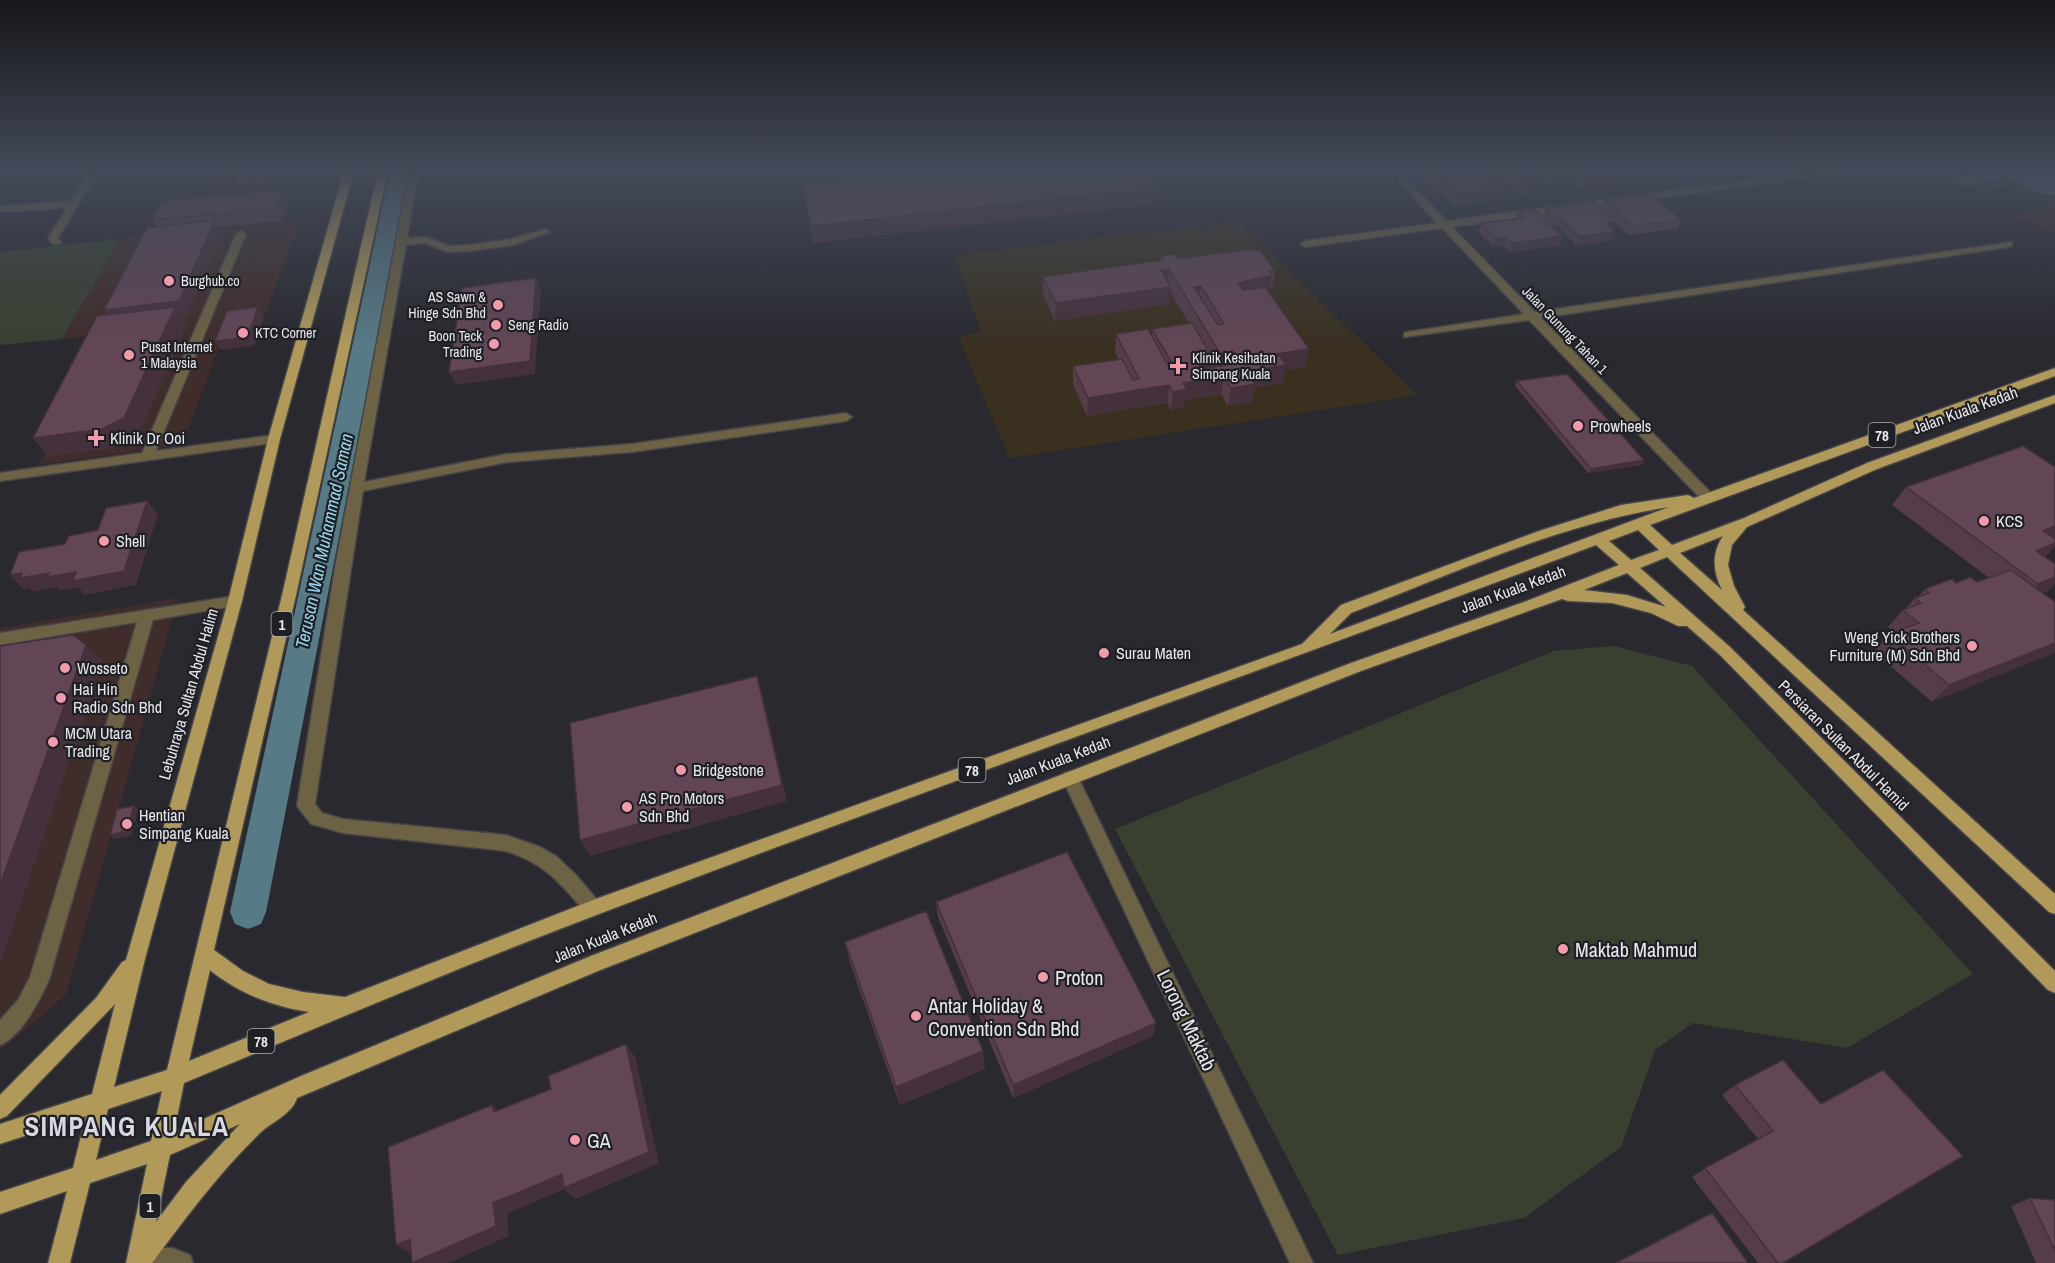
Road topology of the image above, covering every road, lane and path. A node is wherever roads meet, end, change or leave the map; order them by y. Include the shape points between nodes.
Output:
1 (58, 230) edge
2 (333, 230) edge
3 (370, 230) edge
4 (402, 230) edge
5 (1408, 230) edge
6 (1449, 230) edge
7 (545, 232) dead end
8 (240, 234) dead end
9 (56, 242) dead end
10 (400, 242) junction
11 (1305, 244) dead end
12 (2008, 244) dead end
13 (1532, 317) junction
14 (1408, 335) dead end
15 (2055, 372) edge
16 (2055, 399) edge
17 (846, 417) dead end
18 (274, 439) junction
19 (147, 457) junction
20 (0, 477) edge
21 (357, 488) junction
22 (1708, 498) junction
23 (1749, 521) junction
24 (1640, 524) junction
25 (1599, 540) junction
26 (1670, 551) junction
27 (1629, 567) junction
28 (1552, 597) junction
29 (236, 601) junction
30 (146, 617) junction
31 (1747, 622) junction
32 (0, 639) edge
33 (1305, 649) junction
34 (1725, 651) junction
35 (1070, 778) junction
36 (2055, 906) edge
37 (593, 908) junction
38 (205, 954) junction
39 (136, 959) junction
40 (2055, 984) edge
41 (348, 1005) junction
42 (0, 1035) edge
43 (175, 1077) junction
44 (308, 1083) junction
45 (99, 1102) junction
46 (0, 1109) edge
47 (0, 1134) edge
48 (162, 1148) junction
49 (82, 1177) junction
50 (0, 1203) edge
51 (59, 1263) edge
52 (139, 1263) edge
53 (182, 1263) edge
54 (1302, 1263) edge

1 - 9 street via 53,238
2 - 18 main road, Lebuhraya Sultan Abdul Halim
3 - 38 main road, 1
4 - 10 street
5 - 11 street
6 - 13 street, Jalan Gunung Tahan 1
7 - 10 street via 513,242 469,248 448,249 426,240
8 - 19 street
10 - 21 street
12 - 13 street
13 - 14 street
13 - 22 street, Jalan Gunung Tahan 1
15 - 22 main road, Jalan Kuala Kedah / 78
16 - 23 main road, Jalan Kuala Kedah / 78 via 1872,466
17 - 21 street via 632,448 507,458
18 - 19 street
18 - 29 main road, Lebuhraya Sultan Abdul Halim
19 - 20 street
21 - 37 street via 306,806 317,819 343,826 506,843 529,851 561,872
22 - 24 main road, Jalan Kuala Kedah / 78
22 - 33 main road via 1621,510 1533,538 1346,609
23 - 26 main road, Jalan Kuala Kedah / 78
23 - 31 main road via 1731,534 1721,551 1721,572
24 - 25 main road, Jalan Kuala Kedah / 78
24 - 26 main road, Persiaran Sultan Abdul Hamid
25 - 27 main road, Persiaran Sultan Abdul Hamid
25 - 33 main road, Jalan Kuala Kedah / 78
26 - 27 main road, Jalan Kuala Kedah / 78
26 - 31 main road, Persiaran Sultan Abdul Hamid
27 - 28 main road, Jalan Kuala Kedah / 78
27 - 34 main road, Persiaran Sultan Abdul Hamid
28 - 34 main road via 1610,597 1641,604 1700,632
28 - 35 main road, Jalan Kuala Kedah / 78 via 1356,667
29 - 30 street
29 - 39 main road, Lebuhraya Sultan Abdul Halim
30 - 32 street
30 - 42 street via 39,980 25,1007
31 - 36 main road, Persiaran Sultan Abdul Hamid
33 - 37 main road, Jalan Kuala Kedah / 78
34 - 40 main road, Persiaran Sultan Abdul Hamid
35 - 44 main road, Jalan Kuala Kedah / 78 via 591,965
35 - 54 street, Lorong Maktab
37 - 41 main road, Jalan Kuala Kedah / 78
38 - 41 main road via 250,987 312,1004
38 - 43 main road, 1
39 - 45 main road, Lebuhraya Sultan Abdul Halim
39 - 46 main road via 103,1005
41 - 43 main road, Jalan Kuala Kedah / 78
43 - 45 main road, Jalan Kuala Kedah / 78
43 - 48 main road, 1
44 - 48 main road, Jalan Kuala Kedah / 78
44 - 52 main road via 251,1127 194,1190
45 - 47 main road, Jalan Kuala Kedah
45 - 49 main road, Lebuhraya Sultan Abdul Halim
48 - 49 main road, Jalan Kuala Kedah / 78
48 - 52 main road, 1
49 - 50 main road, Jalan Kuala Kedah
49 - 51 main road, Lebuhraya Sultan Abdul Halim
52 - 53 street via 157,1258

